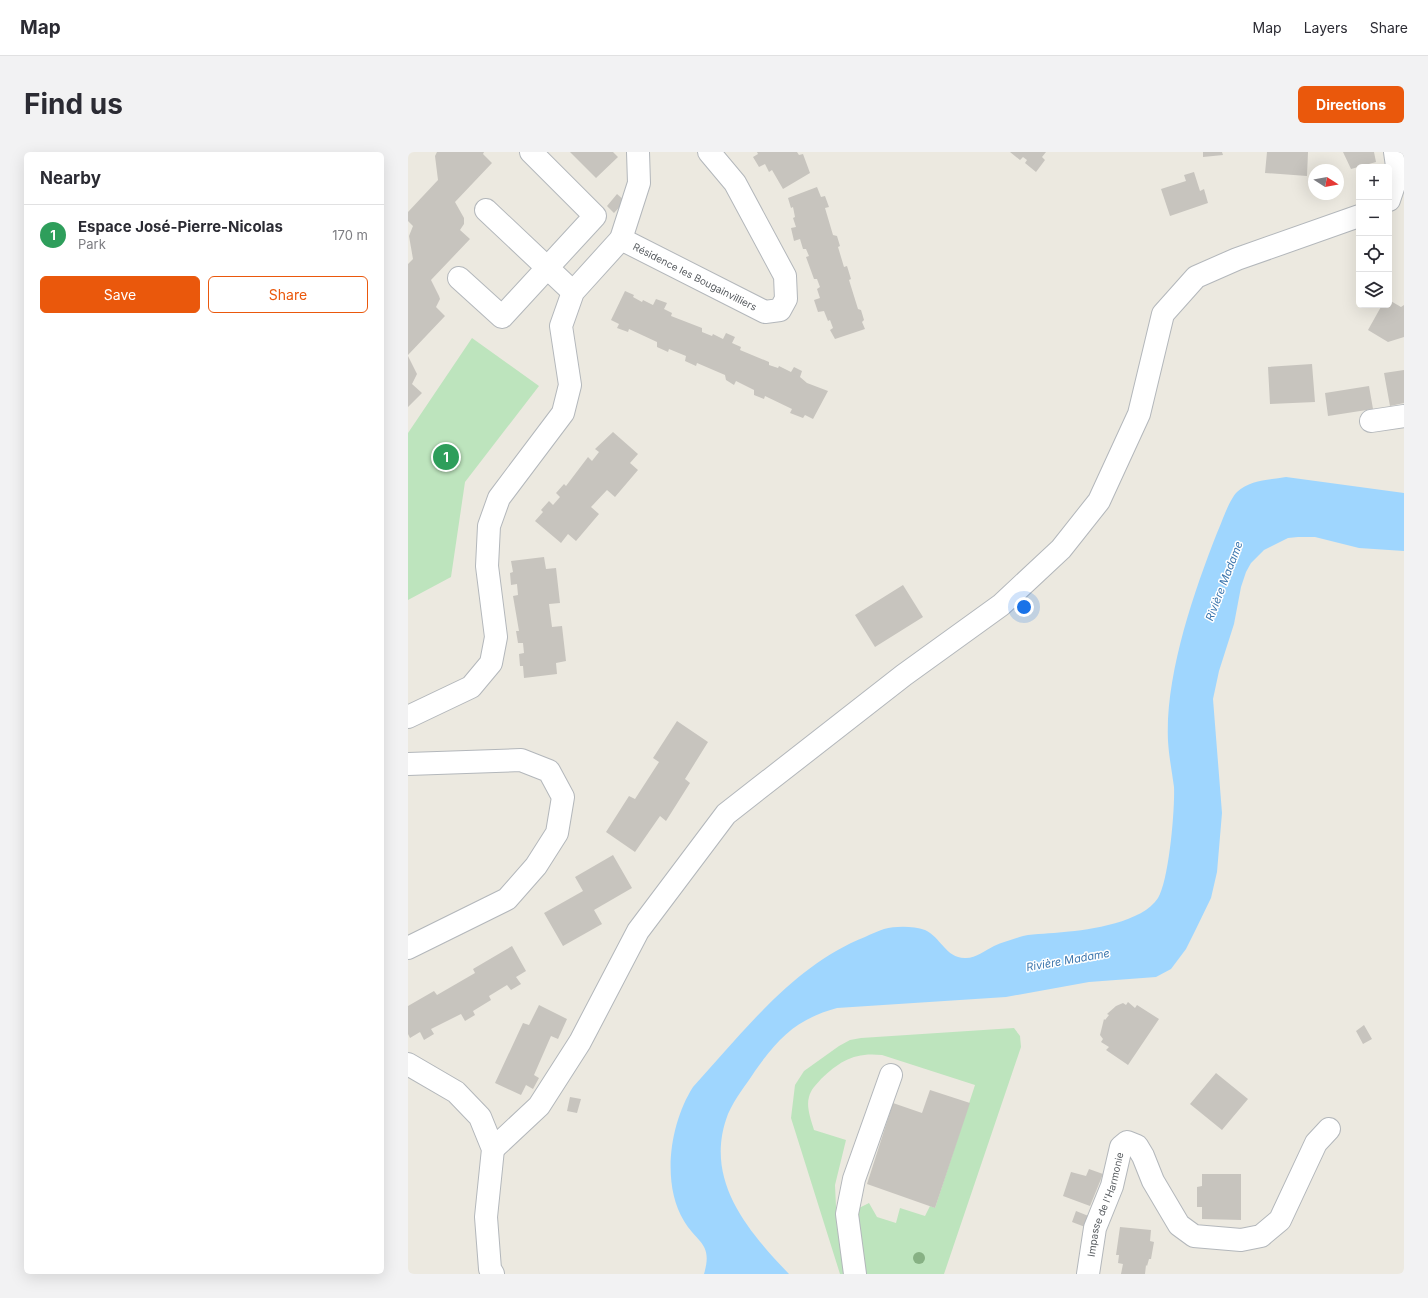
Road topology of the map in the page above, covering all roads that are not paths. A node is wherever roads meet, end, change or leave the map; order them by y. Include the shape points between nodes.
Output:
1 (531, 152) edge
2 (638, 152) edge
3 (709, 152) edge
4 (1395, 152) edge
5 (1392, 191) edge
6 (486, 210) dead end
7 (1356, 217) edge
8 (621, 239) junction
9 (548, 268) junction
10 (459, 278) dead end
11 (572, 292) junction
12 (1404, 416) edge
13 (1371, 420) dead end
14 (408, 717) edge
15 (408, 764) edge
16 (408, 948) edge
17 (408, 1064) edge
18 (891, 1075) dead end
19 (1329, 1129) dead end
20 (493, 1149) junction
21 (493, 1274) edge
22 (855, 1274) edge
23 (1088, 1274) edge

1 - 9 street via 595,216
2 - 8 street via 639,183
3 - 8 street, Résidence les Bougainvilliers via 735,183 785,276 786,299 780,310 765,312
4 - 5 street via 1398,173
6 - 9 street
7 - 20 street via 1237,259 1196,277 1163,314 1139,414 1099,501 1061,549 1000,605 904,675 726,814 638,931 580,1042 539,1106
8 - 11 street
9 - 10 street via 502,317
9 - 11 street
11 - 14 street via 561,326 570,385 563,413 499,498 489,526 487,566 496,637 491,663 471,687
12 - 13 street
15 - 16 street via 521,760 549,771 563,798 557,834 536,866 507,899
17 - 20 street via 456,1092 480,1117
18 - 22 street via 854,1179 847,1214
19 - 23 street, Impasse de l'Harmonie via 1316,1143 1280,1220 1261,1236 1241,1240 1194,1236 1179,1225 1152,1181 1137,1146 1127,1142 1121,1147 1112,1186 1095,1228
20 - 21 street via 486,1217 490,1269

